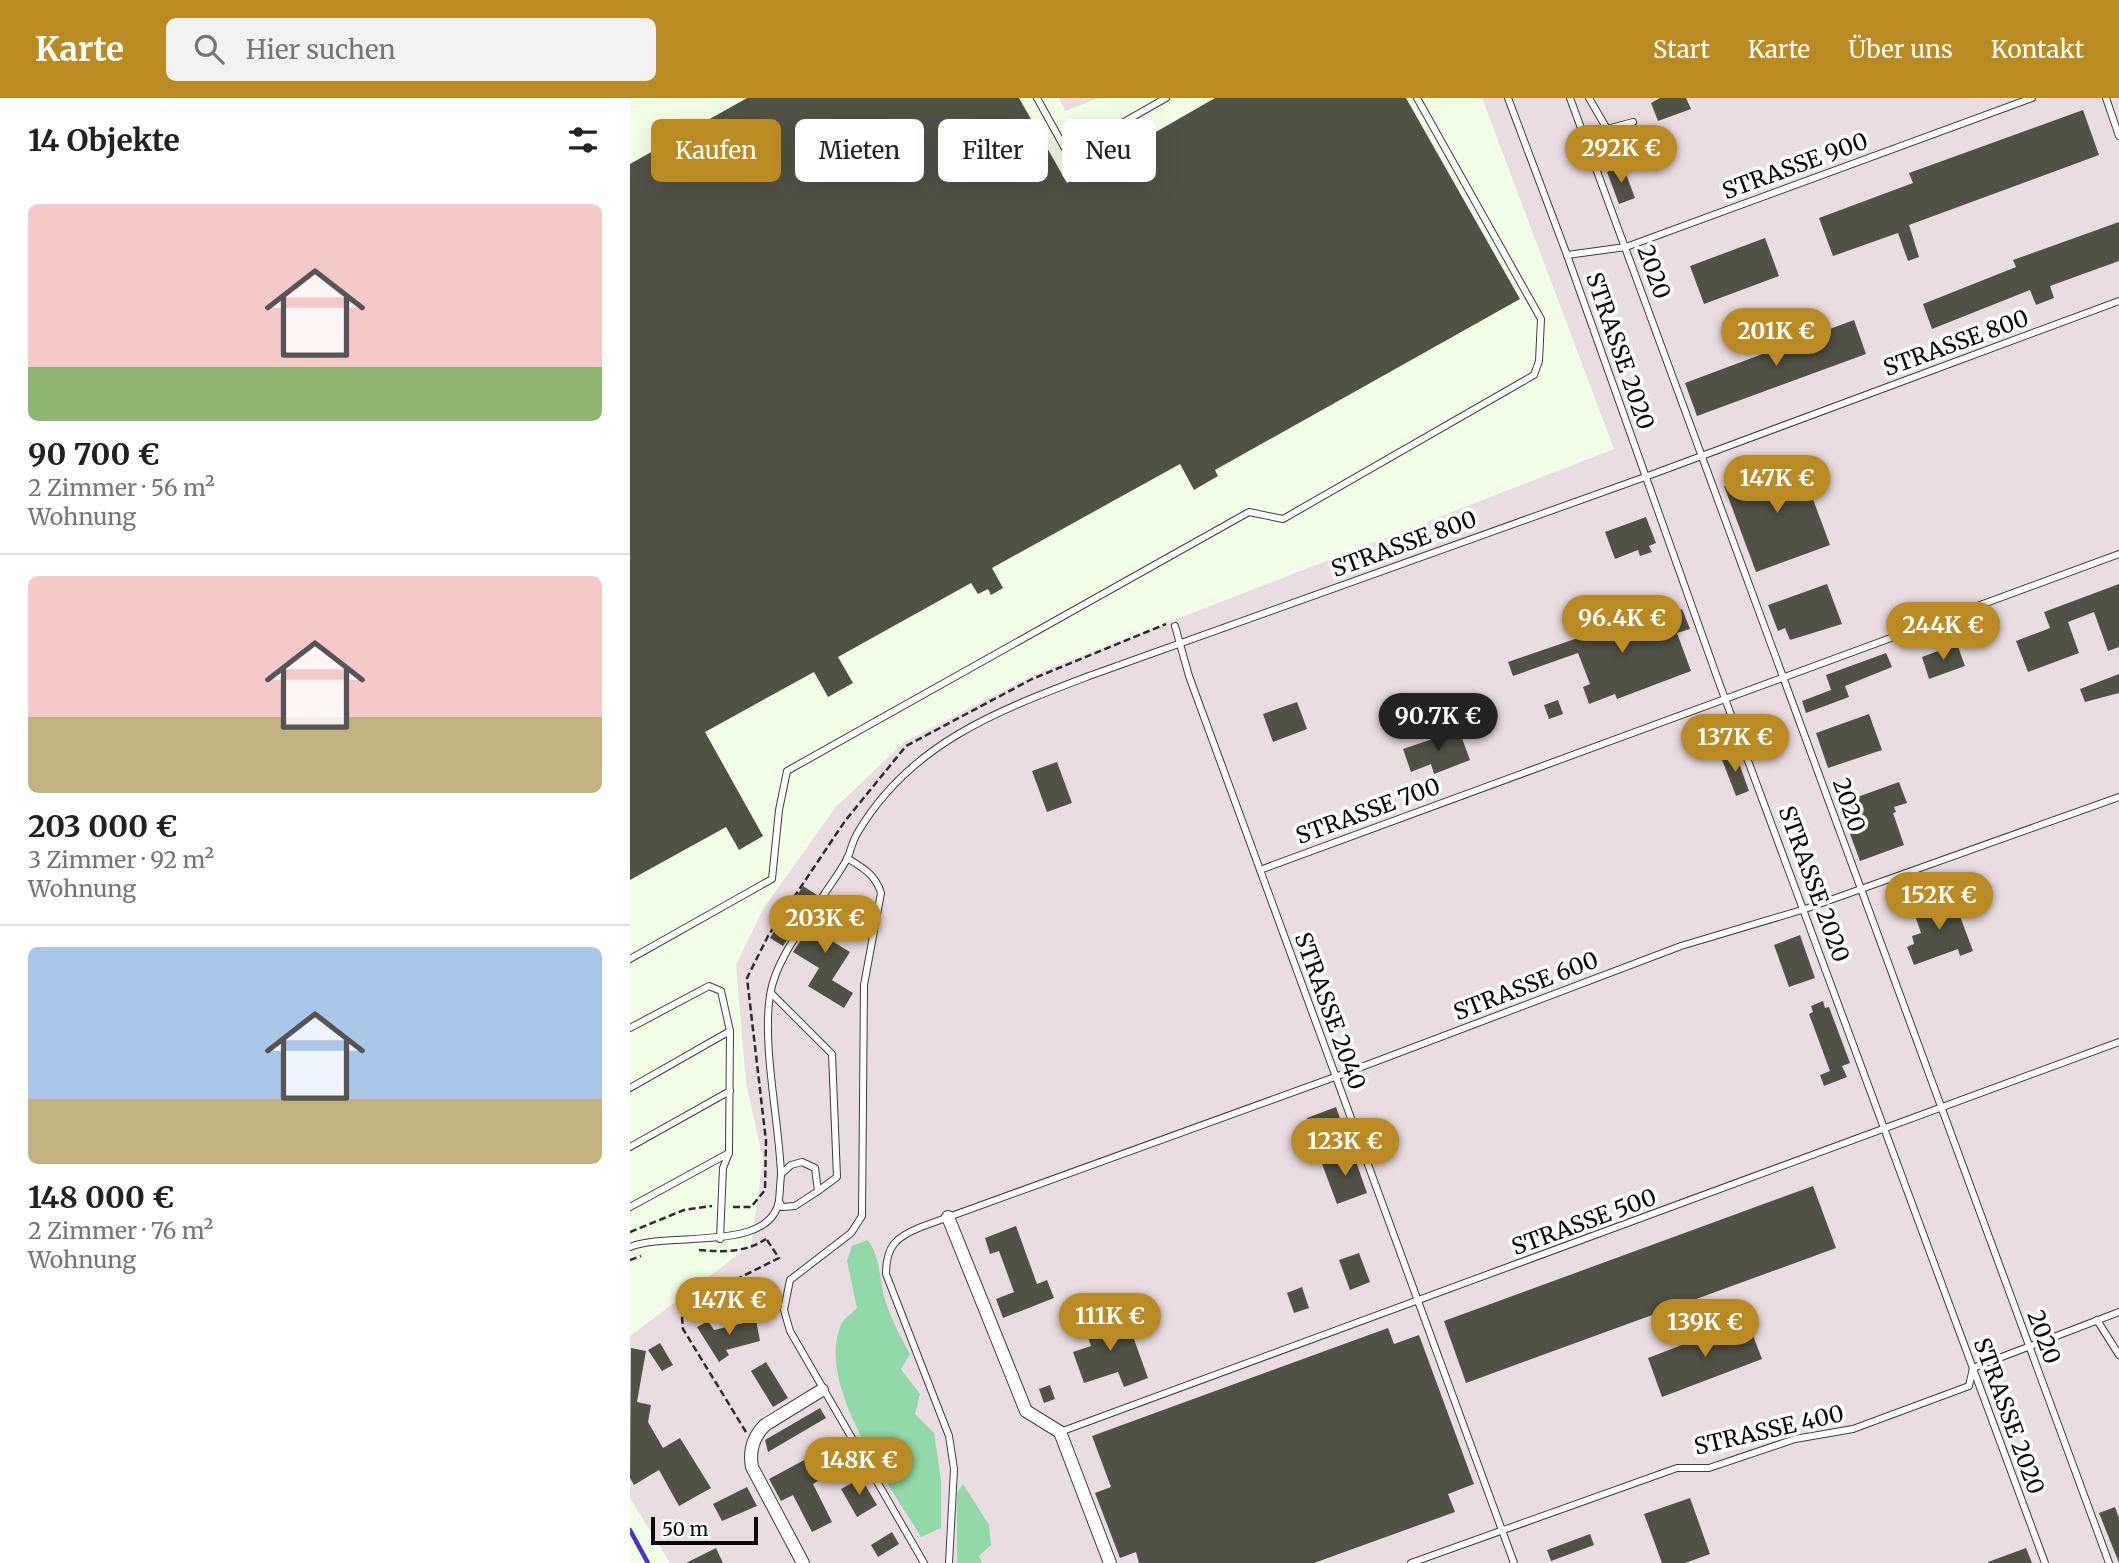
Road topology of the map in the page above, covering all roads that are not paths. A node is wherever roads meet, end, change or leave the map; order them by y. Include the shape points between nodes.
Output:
1 (1037, 98) edge
2 (1166, 98) edge
3 (1417, 98) edge
4 (1508, 98) edge
5 (1570, 98) edge
6 (1589, 98) edge
7 (2032, 98) edge
8 (2106, 98) edge
9 (1633, 122) dead end
10 (2119, 136) edge
11 (1626, 247) junction
12 (1567, 255) junction
13 (2119, 301) edge
14 (1703, 456) junction
15 (1646, 477) junction
16 (2119, 554) edge
17 (1175, 626) dead end
18 (1180, 642) junction
19 (1785, 676) junction
20 (1727, 697) junction
21 (2119, 797) edge
22 (847, 858) junction
23 (1260, 870) junction
24 (1860, 889) junction
25 (1804, 909) junction
26 (630, 959) edge
27 (771, 993) junction
28 (630, 1028) edge
29 (730, 1031) junction
30 (2119, 1042) edge
31 (1335, 1077) junction
32 (630, 1088) edge
33 (730, 1091) junction
34 (1942, 1109) junction
35 (1886, 1130) junction
36 (630, 1147) edge
37 (729, 1153) junction
38 (781, 1174) junction
39 (818, 1191) junction
40 (779, 1201) junction
41 (795, 1206) junction
42 (630, 1208) edge
43 (948, 1217) junction
44 (769, 1220) junction
45 (720, 1239) junction
46 (630, 1247) edge
47 (1418, 1301) junction
48 (2119, 1312) edge
49 (2097, 1320) junction
50 (2029, 1347) junction
51 (2119, 1356) edge
52 (1973, 1368) junction
53 (822, 1390) junction
54 (1060, 1432) junction
55 (1502, 1532) junction
56 (803, 1563) edge
57 (924, 1563) edge
58 (949, 1563) edge
59 (1110, 1563) edge
60 (1411, 1563) edge
61 (1514, 1563) edge
62 (2045, 1563) edge
63 (2109, 1563) edge

1 - 2 lane via 1069,153
3 - 26 lane via 1541,319 1534,374 1283,519 1249,512 787,771 772,879
4 - 12 lane, STRASSE 2020
5 - 11 lane, 2020
6 - 9 lane via 1607,129
7 - 11 lane, STRASSE 900
8 - 10 lane
11 - 12 lane, STRASSE 900
11 - 14 lane, 2020
12 - 15 lane, STRASSE 2020
13 - 14 lane, STRASSE 800
14 - 15 lane, STRASSE 800
14 - 19 lane, 2020
15 - 18 lane, STRASSE 800
15 - 20 lane, STRASSE 2020
16 - 19 lane, STRASSE 700
17 - 18 lane, STRASSE 2040
18 - 22 lane, STRASSE 800 via 1005,708 943,742 899,778 857,833
18 - 23 lane, STRASSE 2040
19 - 20 lane, STRASSE 700
19 - 24 lane, 2020
20 - 23 lane, STRASSE 700
20 - 25 lane, STRASSE 2020
21 - 24 lane, STRASSE 600
22 - 27 lane, STRASSE 800 via 793,943
22 - 53 lane via 868,871 881,892 864,985 862,1216 851,1233 790,1280 786,1295 786,1320
23 - 31 lane, STRASSE 2040
24 - 25 lane, STRASSE 600
24 - 34 lane, 2020
25 - 31 lane, STRASSE 600 via 1681,946
25 - 35 lane, STRASSE 2020
27 - 38 lane
27 - 39 lane via 832,1054 836,1177
28 - 29 lane via 709,986 721,991
29 - 32 lane
29 - 33 lane
30 - 34 lane, STRASSE 500
31 - 43 lane, STRASSE 600
31 - 47 lane, STRASSE 2040
33 - 36 lane
33 - 37 lane
34 - 35 lane, STRASSE 500
34 - 50 lane, 2020
35 - 47 lane, STRASSE 500
35 - 52 lane, STRASSE 2020
37 - 42 lane
37 - 45 lane via 723,1168
38 - 39 lane via 791,1165 810,1164 819,1176
38 - 40 lane
39 - 41 lane
40 - 41 lane via 788,1209
40 - 44 lane
41 - 44 lane
43 - 54 street via 1026,1411
43 - 58 lane, STRASSE 600 via 891,1243 886,1274 949,1436 954,1469
44 - 45 lane via 742,1235
45 - 46 lane via 655,1239
47 - 54 lane, STRASSE 500
47 - 55 lane, STRASSE 2040
48 - 49 lane
49 - 50 lane
49 - 51 lane
50 - 52 lane
50 - 63 lane, 2020
52 - 55 lane, STRASSE 400 via 1969,1386 1853,1429 1795,1439 1709,1468 1677,1468
52 - 62 lane, STRASSE 2020
53 - 56 street via 765,1425 750,1455
53 - 57 lane
54 - 59 street
55 - 60 lane, STRASSE 400
55 - 61 lane, STRASSE 2040

